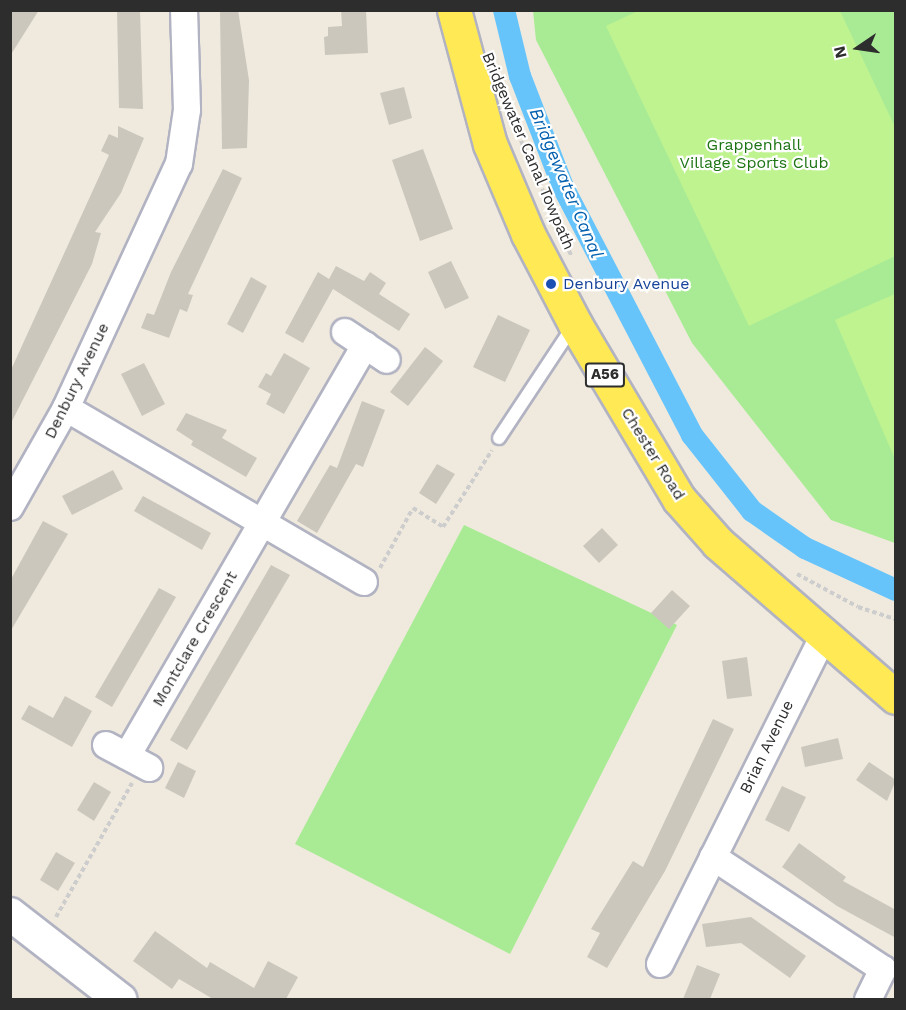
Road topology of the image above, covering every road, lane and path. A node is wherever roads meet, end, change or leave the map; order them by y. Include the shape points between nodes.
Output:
1 (184, 10) edge
2 (454, 10) edge
3 (511, 116) dead end
4 (576, 265) dead end
5 (575, 324) junction
6 (387, 360) dead end
7 (66, 408) junction
8 (499, 438) joint
9 (10, 507) edge
10 (262, 522) junction
11 (788, 569) dead end
12 (364, 582) joint
13 (896, 619) edge
14 (823, 637) junction
15 (896, 697) edge
16 (131, 759) joint
17 (713, 857) junction
18 (10, 914) edge
19 (42, 941) junction
20 (660, 964) dead end
21 (121, 999) edge
22 (868, 999) edge

1 - 7 street, Denbury Avenue via 187,110 179,164
2 - 5 main road, Chester Road / A56 via 490,144 528,234
3 - 4 path, Bridgewater Canal Towpath
5 - 8 lane
5 - 14 main road, Chester Road / A56 via 679,499 718,543
6 - 10 street, Montclare Crescent via 355,338
7 - 9 street, Denbury Avenue
7 - 10 street
8 - 12 path via 443,527 413,508 377,574
10 - 12 street
10 - 16 street, Montclare Crescent
11 - 13 path via 858,608
14 - 15 main road, Chester Road / A56
14 - 17 street, Brian Avenue
16 - 19 path
17 - 20 street, Brian Avenue
17 - 22 street via 883,969
18 - 19 street
19 - 21 street

